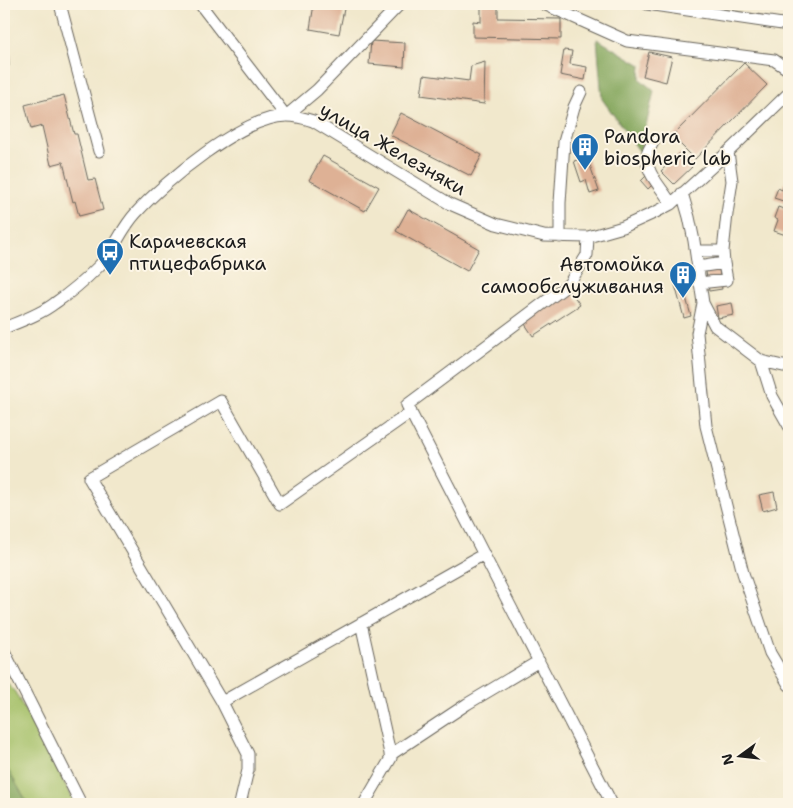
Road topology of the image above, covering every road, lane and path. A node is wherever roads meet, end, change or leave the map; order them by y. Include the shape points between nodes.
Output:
1 (60, 4) edge
2 (200, 4) edge
3 (400, 4) edge
4 (647, 4) edge
5 (552, 5) edge
6 (789, 25) edge
7 (789, 70) edge
8 (581, 92) dead end
9 (789, 93) edge
10 (286, 116) junction
11 (654, 140) dead end
12 (99, 151) dead end
13 (728, 152) junction
14 (682, 193) junction
15 (670, 204) junction
16 (560, 237) junction
17 (588, 237) junction
18 (723, 250) junction
19 (696, 251) junction
20 (724, 263) junction
21 (698, 267) junction
22 (699, 283) junction
23 (703, 303) junction
24 (4, 328) edge
25 (761, 361) junction
26 (789, 366) edge
27 (411, 412) junction
28 (789, 426) edge
29 (484, 554) junction
30 (361, 623) junction
31 (4, 651) edge
32 (539, 661) junction
33 (789, 685) edge
34 (222, 702) junction
35 (390, 755) junction
36 (81, 804) edge
37 (240, 804) edge
38 (364, 804) edge
39 (612, 804) edge

1 - 12 street
2 - 10 street
3 - 10 street via 317,90
4 - 6 street
5 - 7 street via 627,41 774,60
8 - 16 street via 564,142
9 - 13 street, улица Железняки
10 - 16 street, улица Железняки via 313,121 450,204 496,224
10 - 24 street, улица Железняки via 249,127 221,142 190,165 135,214 100,265 54,304
11 - 15 street via 647,154 649,172
13 - 14 street, улица Железняки
13 - 18 street via 732,181
14 - 15 street, улица Железняки
14 - 19 street
15 - 17 street, улица Железняки via 623,227
16 - 17 street, улица Железняки
17 - 27 street via 588,255 569,284 407,405
18 - 19 street
18 - 20 street
19 - 21 street
20 - 21 street
20 - 22 street via 727,280
21 - 22 street
22 - 23 street
23 - 25 street via 715,326
23 - 33 street via 697,333 706,426 743,573 770,653
25 - 26 street
25 - 28 street via 772,396
27 - 29 street
27 - 34 street via 280,504 221,401 89,478
29 - 30 street
29 - 32 street
30 - 34 street
30 - 35 street
31 - 36 street
32 - 35 street
32 - 39 street
34 - 37 street via 248,754 248,770
35 - 38 street

